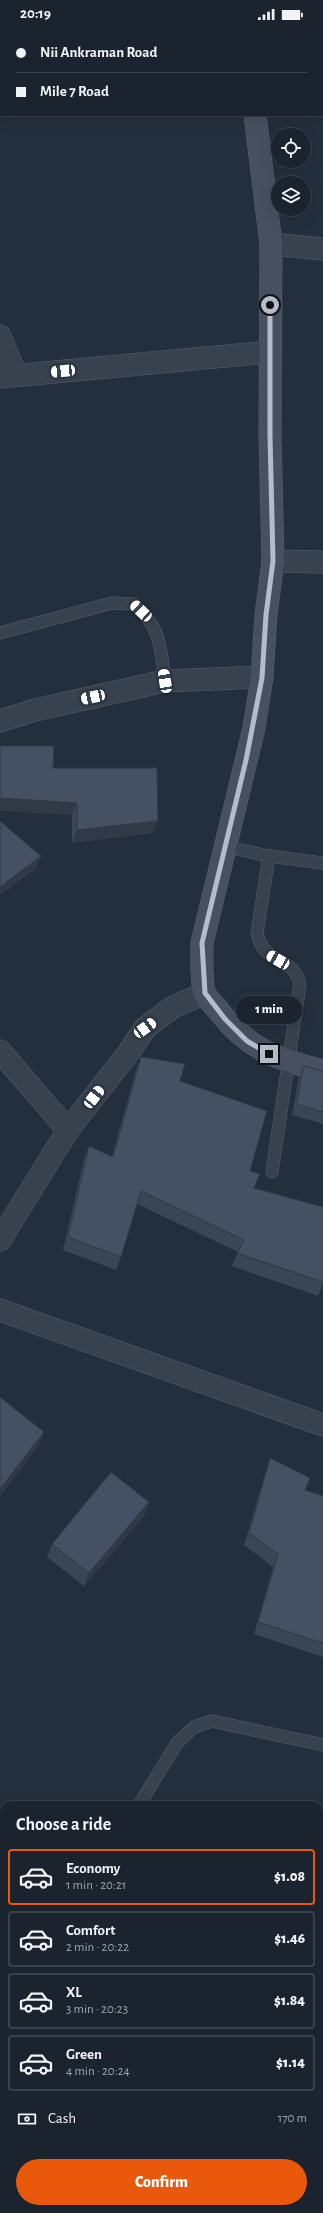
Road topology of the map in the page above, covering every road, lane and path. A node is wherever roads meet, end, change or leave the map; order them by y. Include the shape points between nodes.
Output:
1 (255, 116) edge
2 (270, 244) junction
3 (323, 249) edge
4 (0, 336) edge
5 (270, 352) junction
6 (8, 376) edge
7 (273, 561) junction
8 (323, 562) edge
9 (0, 633) edge
10 (262, 678) junction
11 (165, 681) junction
12 (0, 721) edge
13 (226, 847) junction
14 (269, 856) junction
15 (323, 863) edge
16 (205, 993) junction
17 (0, 1051) edge
18 (289, 1062) junction
19 (323, 1071) edge
20 (68, 1130) junction
21 (272, 1172) dead end
22 (0, 1240) edge
23 (0, 1310) edge
24 (323, 1425) edge
25 (323, 1745) edge
26 (141, 1801) edge

1 - 2 street
2 - 3 street
2 - 5 street
4 - 6 street
5 - 6 street
5 - 7 street
7 - 8 street
7 - 10 street
9 - 11 lane via 112,604 134,604 148,617 159,637
10 - 11 street
10 - 13 street via 254,728
11 - 12 street via 35,710
13 - 14 lane
13 - 16 street via 202,943
14 - 15 lane
14 - 18 lane via 257,932 265,952 298,974 300,984
16 - 18 street via 225,1019 247,1041
16 - 20 street via 174,1007 145,1028
17 - 20 street
18 - 19 street
18 - 21 lane
20 - 22 street
23 - 24 street
25 - 26 lane via 212,1721 194,1727 177,1743

